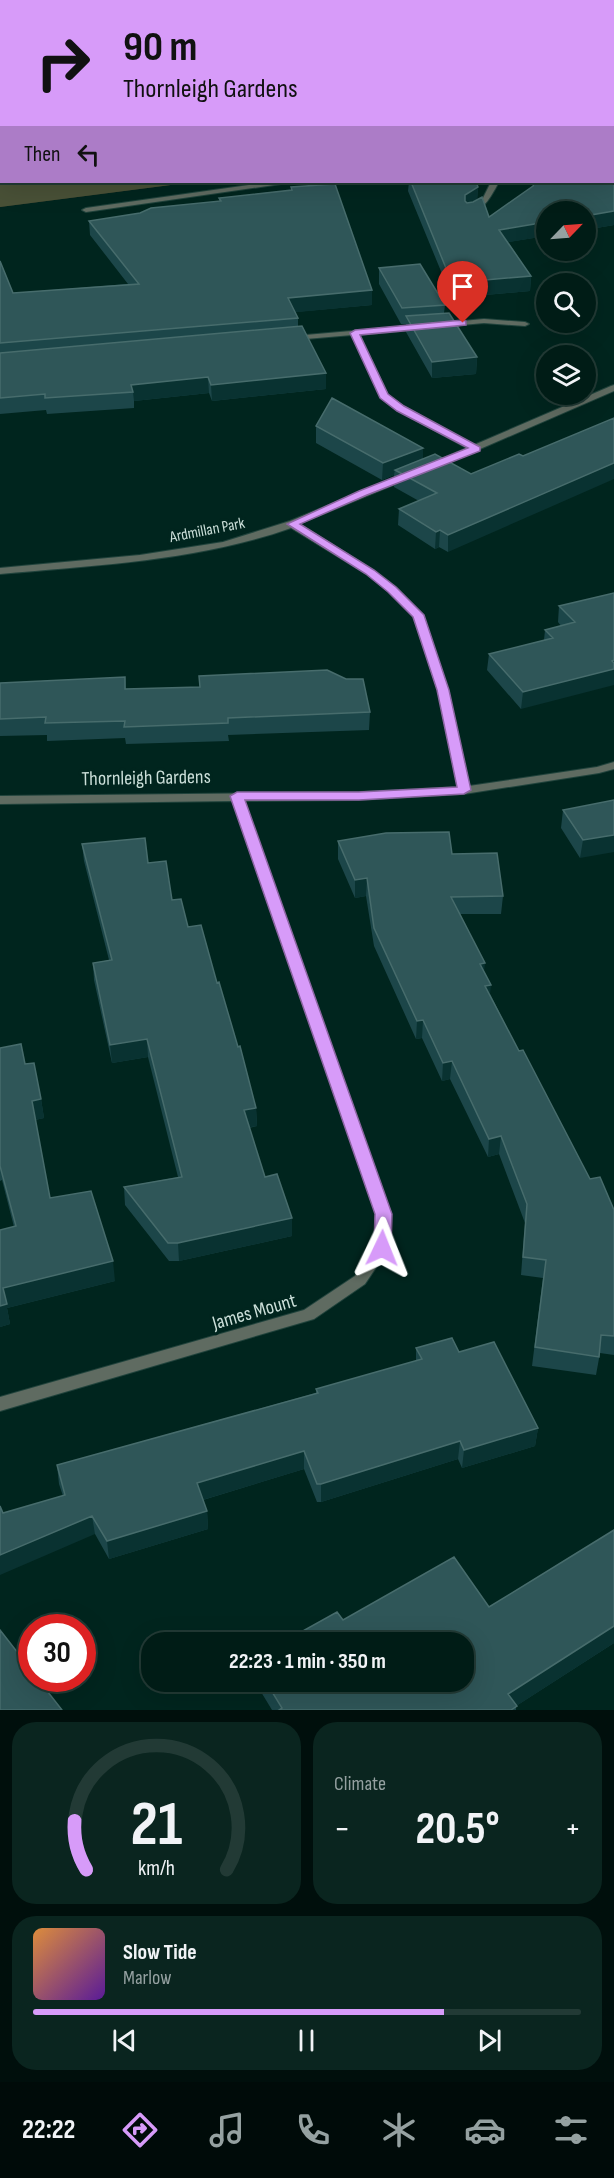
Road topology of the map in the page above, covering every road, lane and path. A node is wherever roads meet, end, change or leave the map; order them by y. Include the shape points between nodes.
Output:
1 (274, 183) edge
2 (494, 183) edge
3 (86, 210) dead end
4 (469, 213) edge
5 (525, 324) dead end
6 (355, 333) junction
7 (284, 339) edge
8 (614, 388) edge
9 (476, 449) junction
10 (424, 469) edge
11 (414, 473) edge
12 (292, 524) junction
13 (0, 571) edge
14 (614, 765) edge
15 (464, 790) junction
16 (237, 796) junction
17 (0, 800) edge
18 (0, 1404) edge

1 - 3 street
2 - 4 street via 485,201
5 - 6 street via 484,321
6 - 7 street
6 - 9 street via 384,396
8 - 9 street
9 - 10 street
11 - 12 street, Ardmillan Park
12 - 13 street, Ardmillan Park via 224,544
12 - 15 street via 370,572 418,615 443,690
14 - 15 street, Thornleigh Gardens
15 - 16 street, Thornleigh Gardens via 359,796
16 - 17 street, Thornleigh Gardens
16 - 18 street, James Mount via 383,1214 382,1248 360,1280 309,1315

